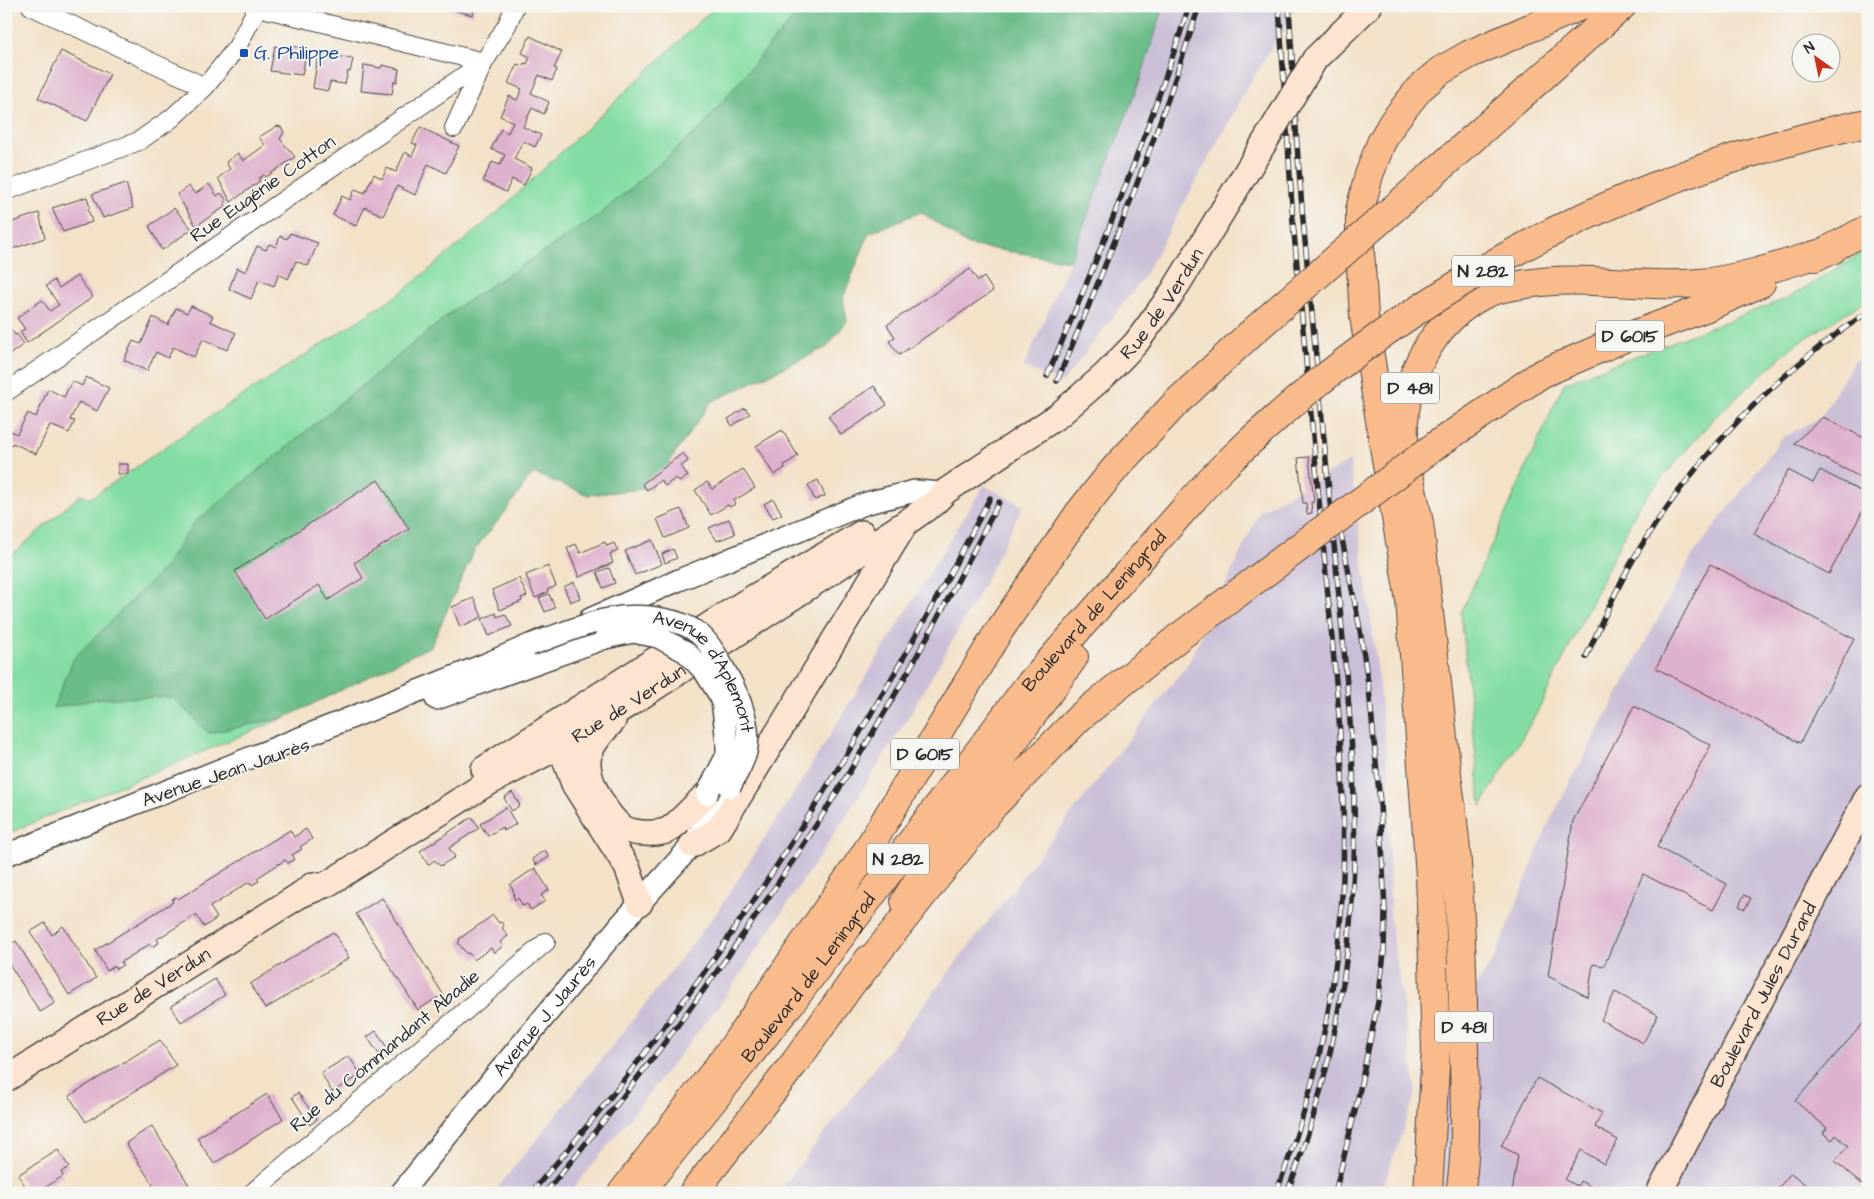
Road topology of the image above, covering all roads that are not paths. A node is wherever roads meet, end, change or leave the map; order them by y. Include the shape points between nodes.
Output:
1 (31, 6) edge
2 (515, 6) edge
3 (1342, 6) edge
4 (1369, 6) edge
5 (1581, 6) edge
6 (1622, 6) edge
7 (258, 7) edge
8 (1315, 59) junction
9 (484, 62) junction
10 (205, 87) junction
11 (1868, 123) edge
12 (454, 128) dead end
13 (6, 191) edge
14 (1868, 229) edge
15 (1832, 250) junction
16 (6, 392) edge
17 (944, 492) junction
18 (904, 524) junction
19 (1164, 532) junction
20 (605, 638) joint
21 (530, 645) junction
22 (594, 699) junction
23 (637, 699) junction
24 (568, 742) junction
25 (484, 784) junction
26 (574, 784) junction
27 (719, 791) junction
28 (1868, 796) edge
29 (127, 808) junction
30 (692, 845) junction
31 (6, 855) edge
32 (300, 895) junction
33 (640, 903) junction
34 (546, 942) dead end
35 (857, 978) junction
36 (6, 1079) edge
37 (252, 1193) edge
38 (401, 1193) edge
39 (622, 1193) edge
40 (639, 1193) edge
41 (693, 1193) edge
42 (1428, 1193) edge
43 (1460, 1193) edge
44 (1659, 1193) edge

1 - 10 street
2 - 9 street
3 - 8 main road, Rue de Verdun
4 - 8 main road, Rue de Verdun
5 - 42 main road, D 481 via 1470,54 1420,88 1381,143 1368,175 1360,210 1364,316 1410,600 1430,876 1436,1049
6 - 39 main road, D 6015, bridge via 1249,335 1176,403 1117,466 1079,513 998,634 864,854 733,1047
7 - 9 street
7 - 10 street via 237,47
8 - 17 main road, Rue de Verdun, bridge via 1171,295 1136,343 1059,416
9 - 12 street
9 - 16 street, Rue Eugénie Cotton
10 - 13 street via 172,118 139,141
11 - 19 main road, N 282, bridge via 1736,157 1669,180 1536,240 1476,274 1376,340 1320,382 1220,471
14 - 15 main road, D 6015
15 - 35 main road, D 6015, bridge via 1705,308 1541,374 1439,443 1179,637 1080,717 994,805
15 - 43 main road, D 481 via 1734,278 1704,283 1635,284 1591,279 1493,290 1464,307 1439,331 1419,363 1408,396 1404,449 1420,528 1457,861 1464,1035 1465,1166
17 - 18 main road, Rue de Verdun
17 - 21 street via 915,491 867,503
17 - 22 main road, Rue de Verdun via 908,507 788,576
18 - 23 main road, Rue de Verdun
18 - 30 main road via 719,829
19 - 35 main road, Boulevard de Leningrad / N 282 via 946,836
19 - 40 main road, Boulevard de Leningrad / N 282 via 1028,687 793,1000
20 - 27 street, Avenue d'Aplemont, bridge via 633,632 658,636 686,652 704,672 722,699 727,755
20 - 29 street, Avenue Jean Jaurès
21 - 27 street, Avenue d'Aplemont, bridge via 605,619 625,616 648,616 676,622 698,633 716,655 743,708 748,741 746,754
21 - 29 street, Avenue Jean Jaurès
22 - 24 main road via 570,728
22 - 32 main road, Rue de Verdun via 412,816
23 - 24 main road, Rue de Verdun
23 - 27 main road via 611,723 592,748 588,762 590,781 603,805 624,828 646,834 668,830
24 - 25 main road, Rue de Verdun
24 - 26 main road via 566,762
25 - 26 main road via 536,770 563,777
25 - 32 main road, Rue de Verdun via 329,884
26 - 33 main road via 627,867
27 - 30 street
28 - 44 main road, Boulevard Jules Durand
29 - 31 street
30 - 33 street, Avenue J. Jaurès
32 - 36 main road, Rue de Verdun
33 - 38 street, Avenue J. Jaurès
34 - 37 street, Rue du Commandant Abadie
35 - 41 main road, Boulevard de Leningrad / D 6015

